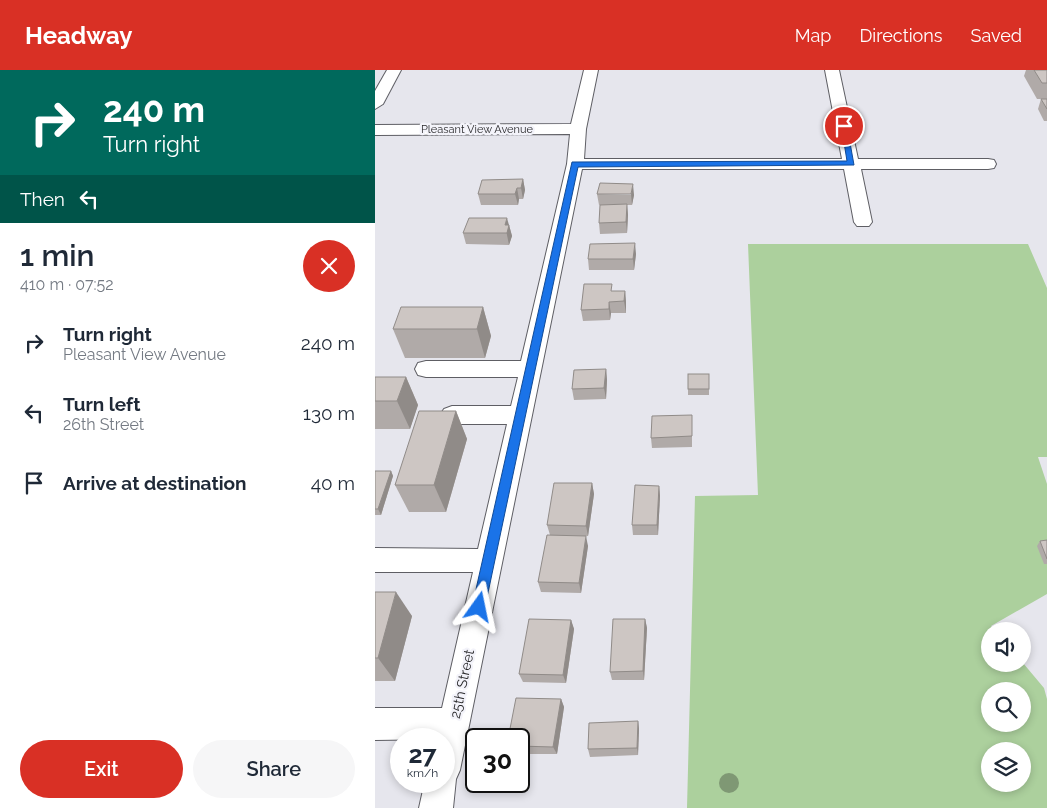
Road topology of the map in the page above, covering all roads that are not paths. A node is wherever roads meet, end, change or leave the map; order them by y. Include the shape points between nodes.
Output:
1 (394, 70) edge
2 (591, 70) edge
3 (832, 70) edge
4 (375, 104) edge
5 (578, 129) junction
6 (375, 130) edge
7 (851, 163) junction
8 (575, 164) junction
9 (988, 164) dead end
10 (863, 222) dead end
11 (426, 369) dead end
12 (530, 369) junction
13 (452, 415) edge
14 (520, 415) junction
15 (375, 560) edge
16 (488, 561) junction
17 (454, 723) junction
18 (375, 724) edge
19 (453, 728) edge
20 (439, 793) edge
21 (436, 808) edge

1 - 4 street
2 - 5 street, 25th Street
3 - 7 street
5 - 6 street, Pleasant View Avenue
5 - 8 street, 25th Street
7 - 8 street
7 - 9 street
7 - 10 street
8 - 12 street, 25th Street
11 - 12 street
12 - 14 street, 25th Street
13 - 14 street
14 - 16 street, 25th Street
15 - 16 street
16 - 17 street, 25th Street
17 - 18 street
17 - 19 street, 25th Street
20 - 21 street

